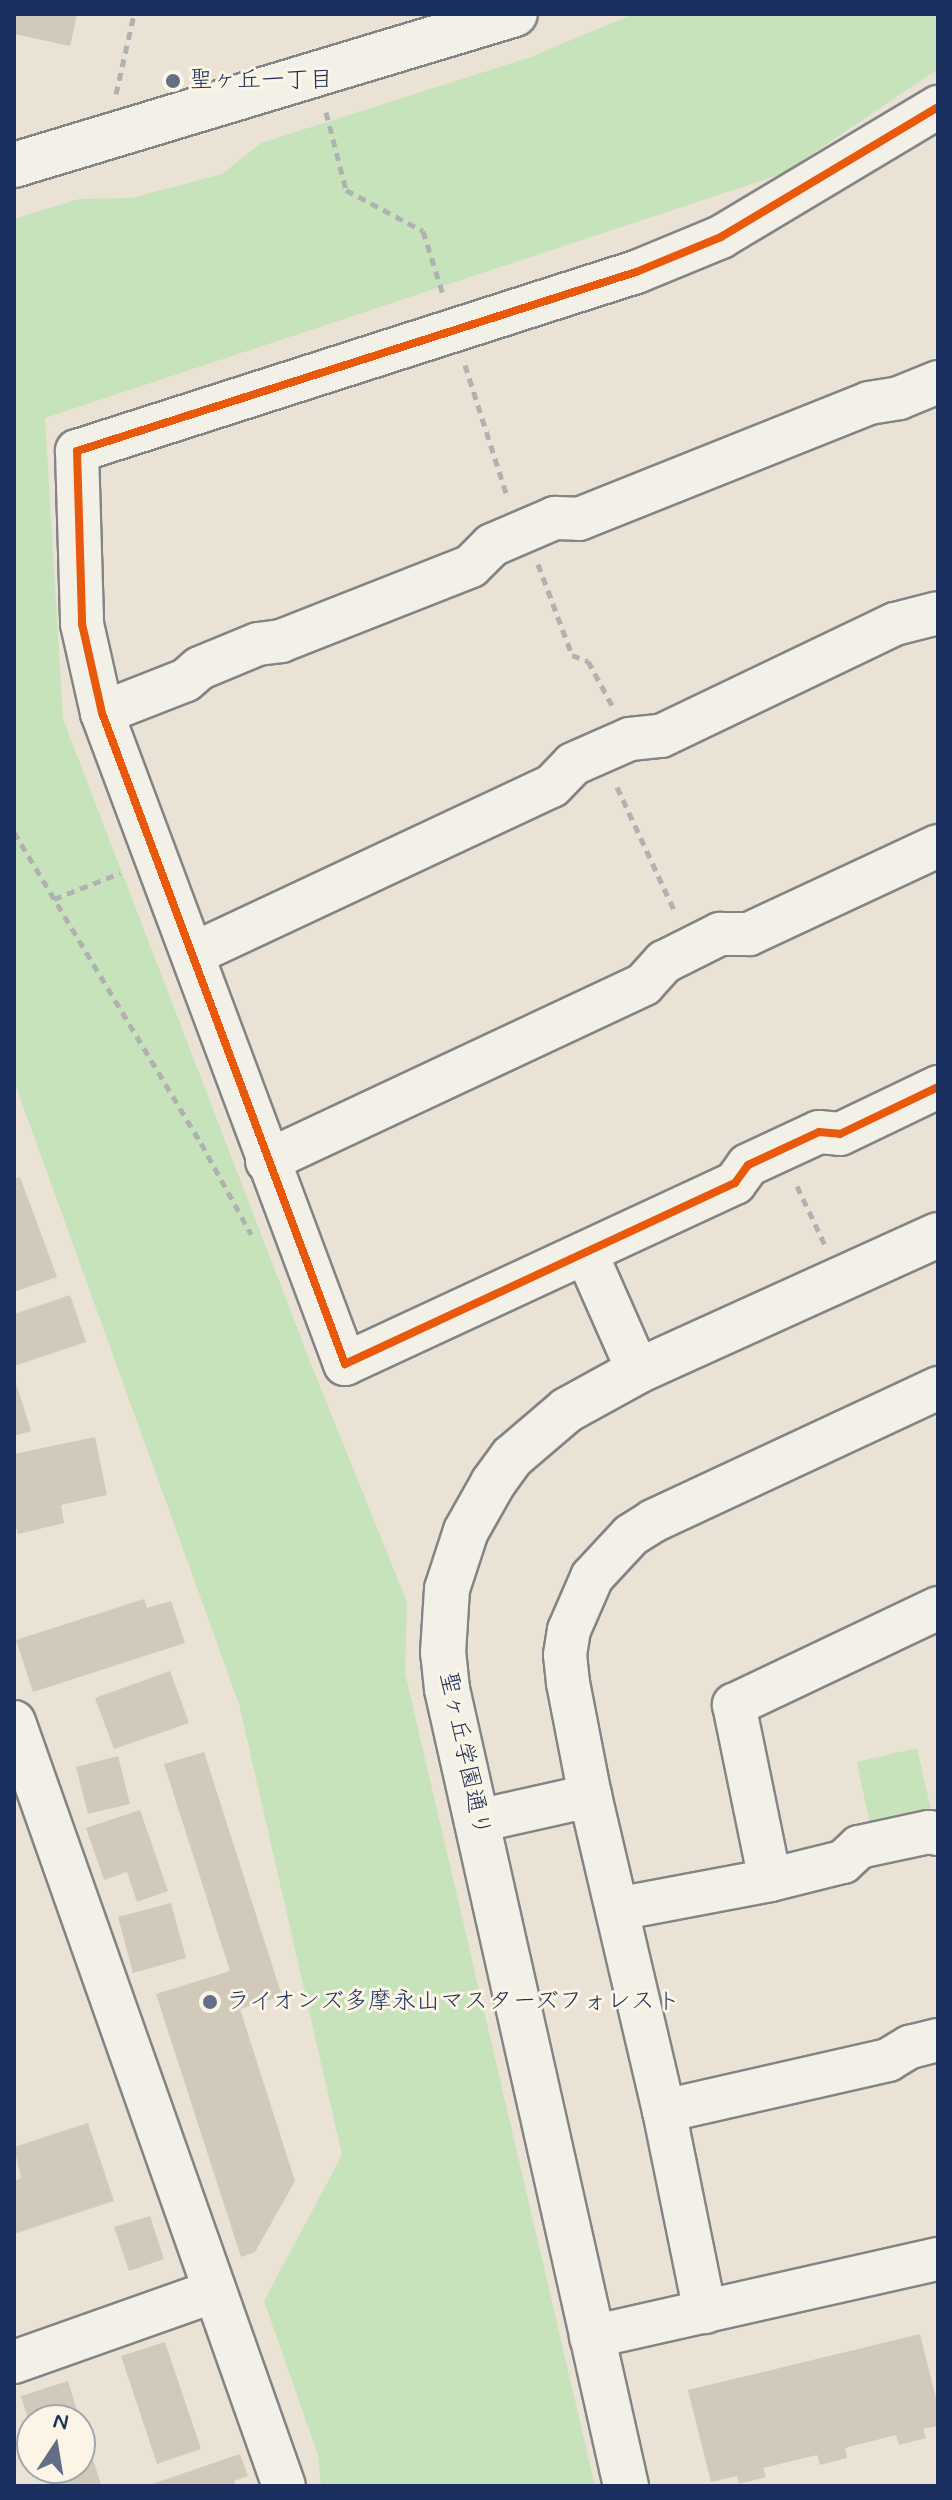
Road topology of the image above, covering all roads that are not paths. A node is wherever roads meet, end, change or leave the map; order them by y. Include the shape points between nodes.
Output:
1 (515, 14) edge
2 (938, 107) edge
3 (14, 165) edge
4 (938, 382) edge
5 (938, 613) edge
6 (102, 713) junction
7 (938, 846) edge
8 (193, 954) junction
9 (938, 1087) edge
10 (267, 1161) junction
11 (938, 1235) edge
12 (586, 1253) junction
13 (638, 1371) junction
14 (938, 1388) edge
15 (938, 1608) edge
16 (14, 1722) edge
17 (590, 1796) junction
18 (478, 1821) junction
19 (938, 1834) edge
20 (770, 1880) junction
21 (617, 1909) junction
22 (938, 2040) edge
23 (664, 2111) junction
24 (938, 2259) edge
25 (214, 2291) junction
26 (705, 2312) junction
27 (591, 2337) junction
28 (14, 2362) edge
29 (284, 2486) edge
30 (626, 2486) edge

1 - 3 street
2 - 6 street via 721,237 636,272 77,451 82,624
4 - 6 street via 869,403 579,519 555,518 528,548 492,545 471,566 281,641 258,644
5 - 8 street via 895,624 661,736 630,739 573,764 552,786
6 - 8 street
7 - 10 street via 749,934 720,934 664,962 644,984
8 - 10 street
9 - 12 street via 840,1134 819,1132 762,1158 748,1165 735,1183
10 - 12 street via 345,1364
11 - 13 street, 聖ヶ丘学園通り
12 - 13 street
13 - 18 street, 聖ヶ丘学園通り via 567,1410 512,1457 479,1505 455,1558 447,1589 443,1653
14 - 17 street via 653,1521 614,1550 578,1603 565,1655
15 - 20 street via 734,1705
16 - 25 street
17 - 18 street
17 - 21 street
18 - 27 street, 聖ヶ丘学園通り
19 - 20 street via 859,1847 843,1862
20 - 21 street
21 - 23 street
22 - 23 street via 888,2060
23 - 26 street
24 - 26 street
25 - 28 street
25 - 29 street
26 - 27 street
27 - 30 street, 聖ヶ丘学園通り

